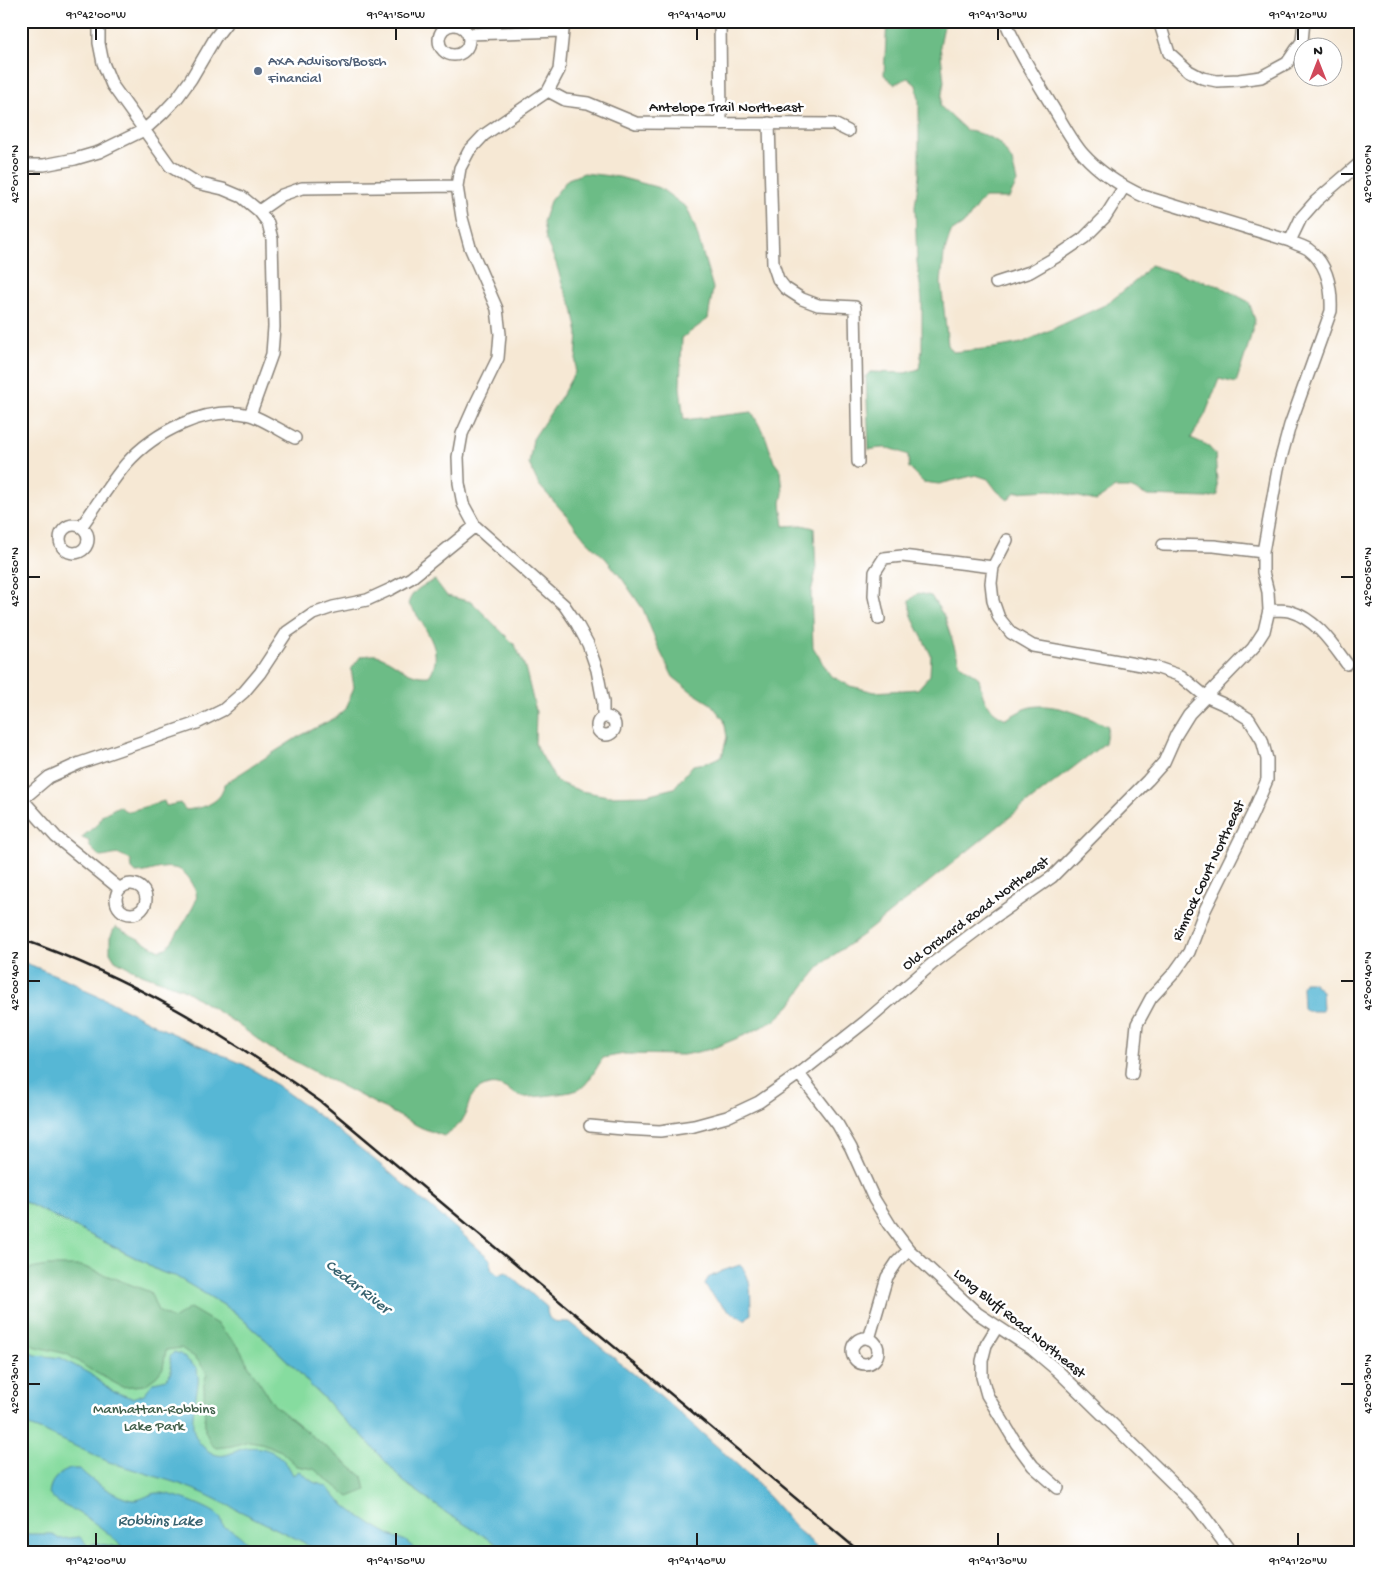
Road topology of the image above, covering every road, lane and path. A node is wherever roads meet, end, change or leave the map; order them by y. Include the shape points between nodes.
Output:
1 (99, 21) edge
2 (228, 21) edge
3 (720, 21) edge
4 (1005, 21) edge
5 (1159, 21) edge
6 (1304, 21) edge
7 (563, 26) edge
8 (468, 34) dead end
9 (548, 91) junction
10 (721, 122) junction
11 (769, 123) junction
12 (144, 130) junction
13 (848, 131) dead end
14 (1360, 163) edge
15 (21, 165) edge
16 (457, 186) junction
17 (1124, 187) junction
18 (259, 211) junction
19 (1290, 241) junction
20 (996, 283) dead end
21 (250, 416) junction
22 (295, 438) dead end
23 (858, 462) dead end
24 (81, 526) dead end
25 (475, 526) junction
26 (1007, 540) dead end
27 (1163, 545) dead end
28 (1263, 552) junction
29 (993, 567) junction
30 (1269, 610) junction
31 (879, 619) dead end
32 (1346, 664) dead end
33 (1205, 696) junction
34 (604, 717) dead end
35 (22, 799) edge
36 (120, 889) dead end
37 (799, 1074) junction
38 (1132, 1074) dead end
39 (590, 1126) dead end
40 (909, 1250) junction
41 (997, 1327) junction
42 (869, 1339) dead end
43 (1058, 1488) dead end
44 (1231, 1552) edge

1 - 12 street via 102,56 112,85
2 - 12 street via 192,79
3 - 10 street
4 - 17 street, Old Orchard Road Northeast via 1015,44 1072,139 1084,155
5 - 6 street via 1169,53 1189,71 1202,78 1217,80 1261,77 1287,63 1302,41
7 - 8 street
7 - 9 street via 559,70
9 - 10 street, Antelope Trail Northeast via 565,100 588,103 636,123
9 - 16 street via 484,135 469,151 460,168
10 - 11 street, Antelope Trail Northeast
11 - 13 street, Antelope Trail Northeast via 834,124
11 - 23 street via 773,264 778,279 784,288 818,305 855,306
12 - 15 street via 75,160
12 - 18 street via 170,166 181,174 197,183 242,197
14 - 19 street via 1316,201 1301,218
16 - 18 street via 302,188 282,195
16 - 25 street via 470,247 497,309 500,334 498,358 462,434 458,457 463,504
17 - 19 street, Old Orchard Road Northeast via 1143,196
17 - 20 street via 1105,216 1084,238 1030,272
18 - 21 street via 268,223 272,239 274,327 272,354
19 - 28 street, Old Orchard Road Northeast via 1307,249 1321,262 1332,295 1331,312 1280,460
21 - 22 street
21 - 24 street via 218,413 187,421 156,437 127,463
25 - 34 street via 564,605 578,624 597,670
25 - 35 street via 411,578 391,590 313,614 287,632 260,673 224,710 197,723 80,763 49,777
26 - 29 street
27 - 28 street via 1214,546
28 - 30 street, Old Orchard Road Northeast
29 - 31 street via 902,556 884,558 875,572 874,596
29 - 33 street, Rimrock Court Northeast via 993,601 999,618 1011,633 1033,646 1158,668 1181,676
30 - 32 street via 1288,611 1305,618 1319,628
30 - 33 street, Old Orchard Road Northeast via 1264,631 1253,648
33 - 37 street, Old Orchard Road Northeast via 1189,714 1164,762 1154,774 1052,877 932,964
33 - 38 street, Rimrock Court Northeast via 1249,719 1262,740 1267,759 1267,780 1205,910 1189,952 1151,998 1137,1024
35 - 36 street via 56,837
37 - 39 street, Old Orchard Road Northeast via 759,1102 727,1117 694,1126 660,1131
37 - 40 street, Long Bluff Road Northeast via 838,1124 874,1199
40 - 41 street, Long Bluff Road Northeast via 977,1313
40 - 42 street via 887,1277
41 - 43 street via 986,1345 982,1360 987,1395 1022,1451
41 - 44 street, Long Bluff Road Northeast via 1032,1349 1058,1371 1197,1507

